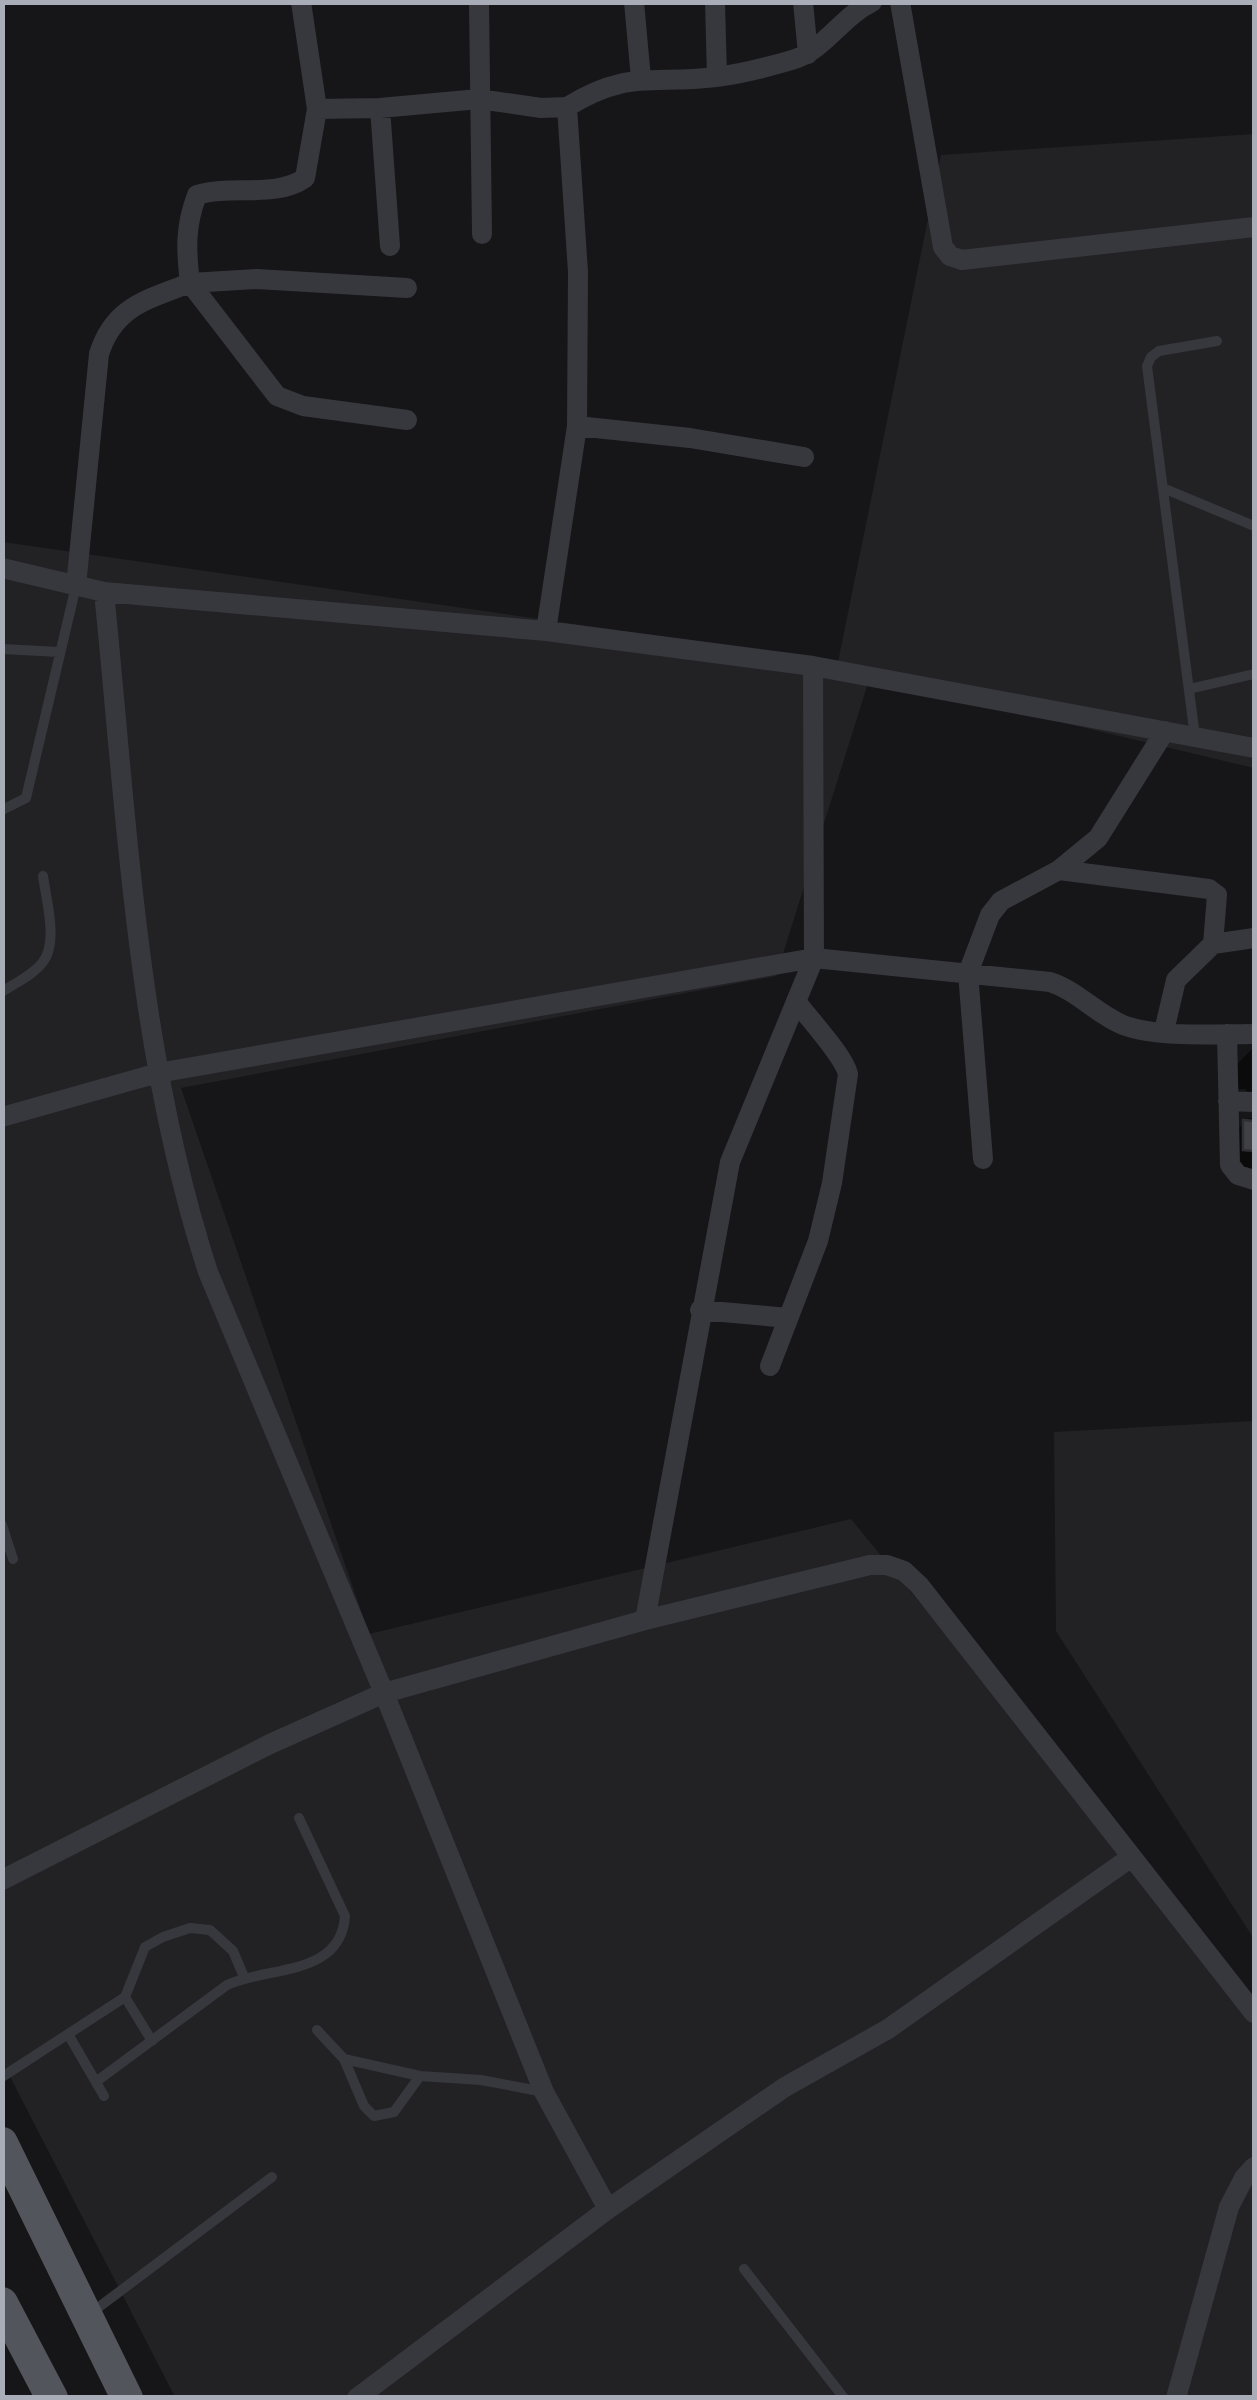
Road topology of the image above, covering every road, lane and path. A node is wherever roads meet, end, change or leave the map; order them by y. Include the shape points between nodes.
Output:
1 (302, 2) edge
2 (478, 2) edge
3 (634, 2) edge
4 (715, 2) edge
5 (802, 2) edge
6 (872, 2) edge
7 (900, 2) edge
8 (808, 54) junction
9 (717, 77) junction
10 (641, 78) junction
11 (479, 99) junction
12 (567, 106) junction
13 (380, 108) junction
14 (317, 109) junction
15 (1254, 228) edge
16 (482, 234) dead end
17 (390, 246) dead end
18 (190, 283) junction
19 (407, 288) dead end
20 (1218, 341) dead end
21 (407, 420) dead end
22 (577, 426) junction
23 (804, 457) dead end
24 (1163, 488) junction
25 (1254, 526) edge
26 (2, 568) edge
27 (76, 586) junction
28 (104, 592) junction
29 (546, 632) junction
30 (2, 650) edge
31 (59, 652) junction
32 (813, 666) junction
33 (1254, 674) edge
34 (1188, 689) junction
35 (1165, 731) junction
36 (1195, 738) junction
37 (1254, 748) edge
38 (2, 810) edge
39 (1059, 870) junction
40 (44, 876) dead end
41 (1254, 938) edge
42 (1213, 944) junction
43 (814, 958) junction
44 (968, 974) junction
45 (2, 992) edge
46 (796, 1001) junction
47 (1164, 1031) junction
48 (1227, 1034) junction
49 (1254, 1034) edge
50 (158, 1074) junction
51 (1228, 1101) junction
52 (1254, 1102) edge
53 (2, 1117) edge
54 (982, 1160) dead end
55 (1254, 1180) edge
56 (700, 1310) junction
57 (788, 1318) junction
58 (770, 1366) dead end
59 (2, 1525) edge
60 (13, 1559) dead end
61 (645, 1620) junction
62 (384, 1692) junction
63 (299, 1818) dead end
64 (1130, 1858) junction
65 (2, 1880) edge
66 (244, 1977) junction
67 (126, 1997) junction
68 (1254, 2013) edge
69 (316, 2030) dead end
70 (68, 2034) junction
71 (152, 2041) junction
72 (344, 2059) junction
73 (420, 2076) junction
74 (2, 2077) edge
75 (97, 2080) junction
76 (544, 2092) junction
77 (104, 2096) dead end
78 (2, 2143) edge
79 (1254, 2167) edge
80 (272, 2177) dead end
81 (608, 2209) junction
82 (744, 2269) dead end
83 (2, 2303) edge
84 (86, 2317) junction
85 (52, 2398) edge
86 (127, 2398) edge
87 (357, 2398) edge
88 (844, 2398) edge
89 (1176, 2398) edge

1 - 14 street
2 - 11 street
3 - 10 street
4 - 9 street
5 - 8 street
6 - 8 street
7 - 15 street via 950,256 962,260
8 - 9 street
9 - 10 street
10 - 12 street
11 - 12 street
11 - 13 street
11 - 16 street
12 - 22 street via 578,272
13 - 14 street
13 - 17 street
14 - 18 street via 304,178 292,187 197,195 185,236
18 - 19 street via 256,279
18 - 21 street via 276,396
18 - 27 street via 139,303 106,334
20 - 24 lane via 1159,352 1146,366
22 - 23 street
22 - 29 street
24 - 25 lane
24 - 34 lane
26 - 27 street
27 - 28 street
27 - 31 lane
28 - 29 street
28 - 50 street
29 - 32 street
30 - 31 lane
31 - 38 lane via 26,798
32 - 35 street
32 - 43 street
33 - 34 lane
34 - 36 lane
35 - 36 street
35 - 39 street via 1098,838
36 - 37 street
39 - 42 street via 1209,889 1218,904
39 - 44 street via 1001,900
40 - 45 lane via 48,952 42,964
41 - 42 street
42 - 47 street via 1176,980
43 - 44 street
43 - 46 street
43 - 50 street
44 - 47 street via 1050,982 1120,1024
44 - 54 street
46 - 56 street via 730,1162
46 - 57 street via 846,1062 848,1074 818,1240
47 - 48 street
48 - 49 street
48 - 51 street
50 - 53 street
50 - 62 street via 208,1272
51 - 52 street
51 - 55 street via 1230,1165
56 - 57 street
56 - 61 street
57 - 58 street
59 - 60 lane
61 - 62 street
61 - 64 street via 870,1565 904,1571
62 - 65 street
62 - 76 street
63 - 66 lane via 345,1916 344,1930 322,1958
64 - 68 street
64 - 81 street via 888,2029 785,2086
66 - 67 lane via 220,1937 190,1928 145,1947
66 - 71 lane
67 - 70 lane
67 - 71 lane
69 - 72 lane
70 - 74 lane
70 - 75 lane
71 - 75 lane
72 - 73 lane
72 - 73 lane via 374,2116 394,2112
73 - 76 lane
75 - 77 lane
76 - 81 street
78 - 84 main road
79 - 89 street via 1229,2207
80 - 84 lane
81 - 87 street
82 - 88 lane
83 - 85 main road
84 - 86 main road

